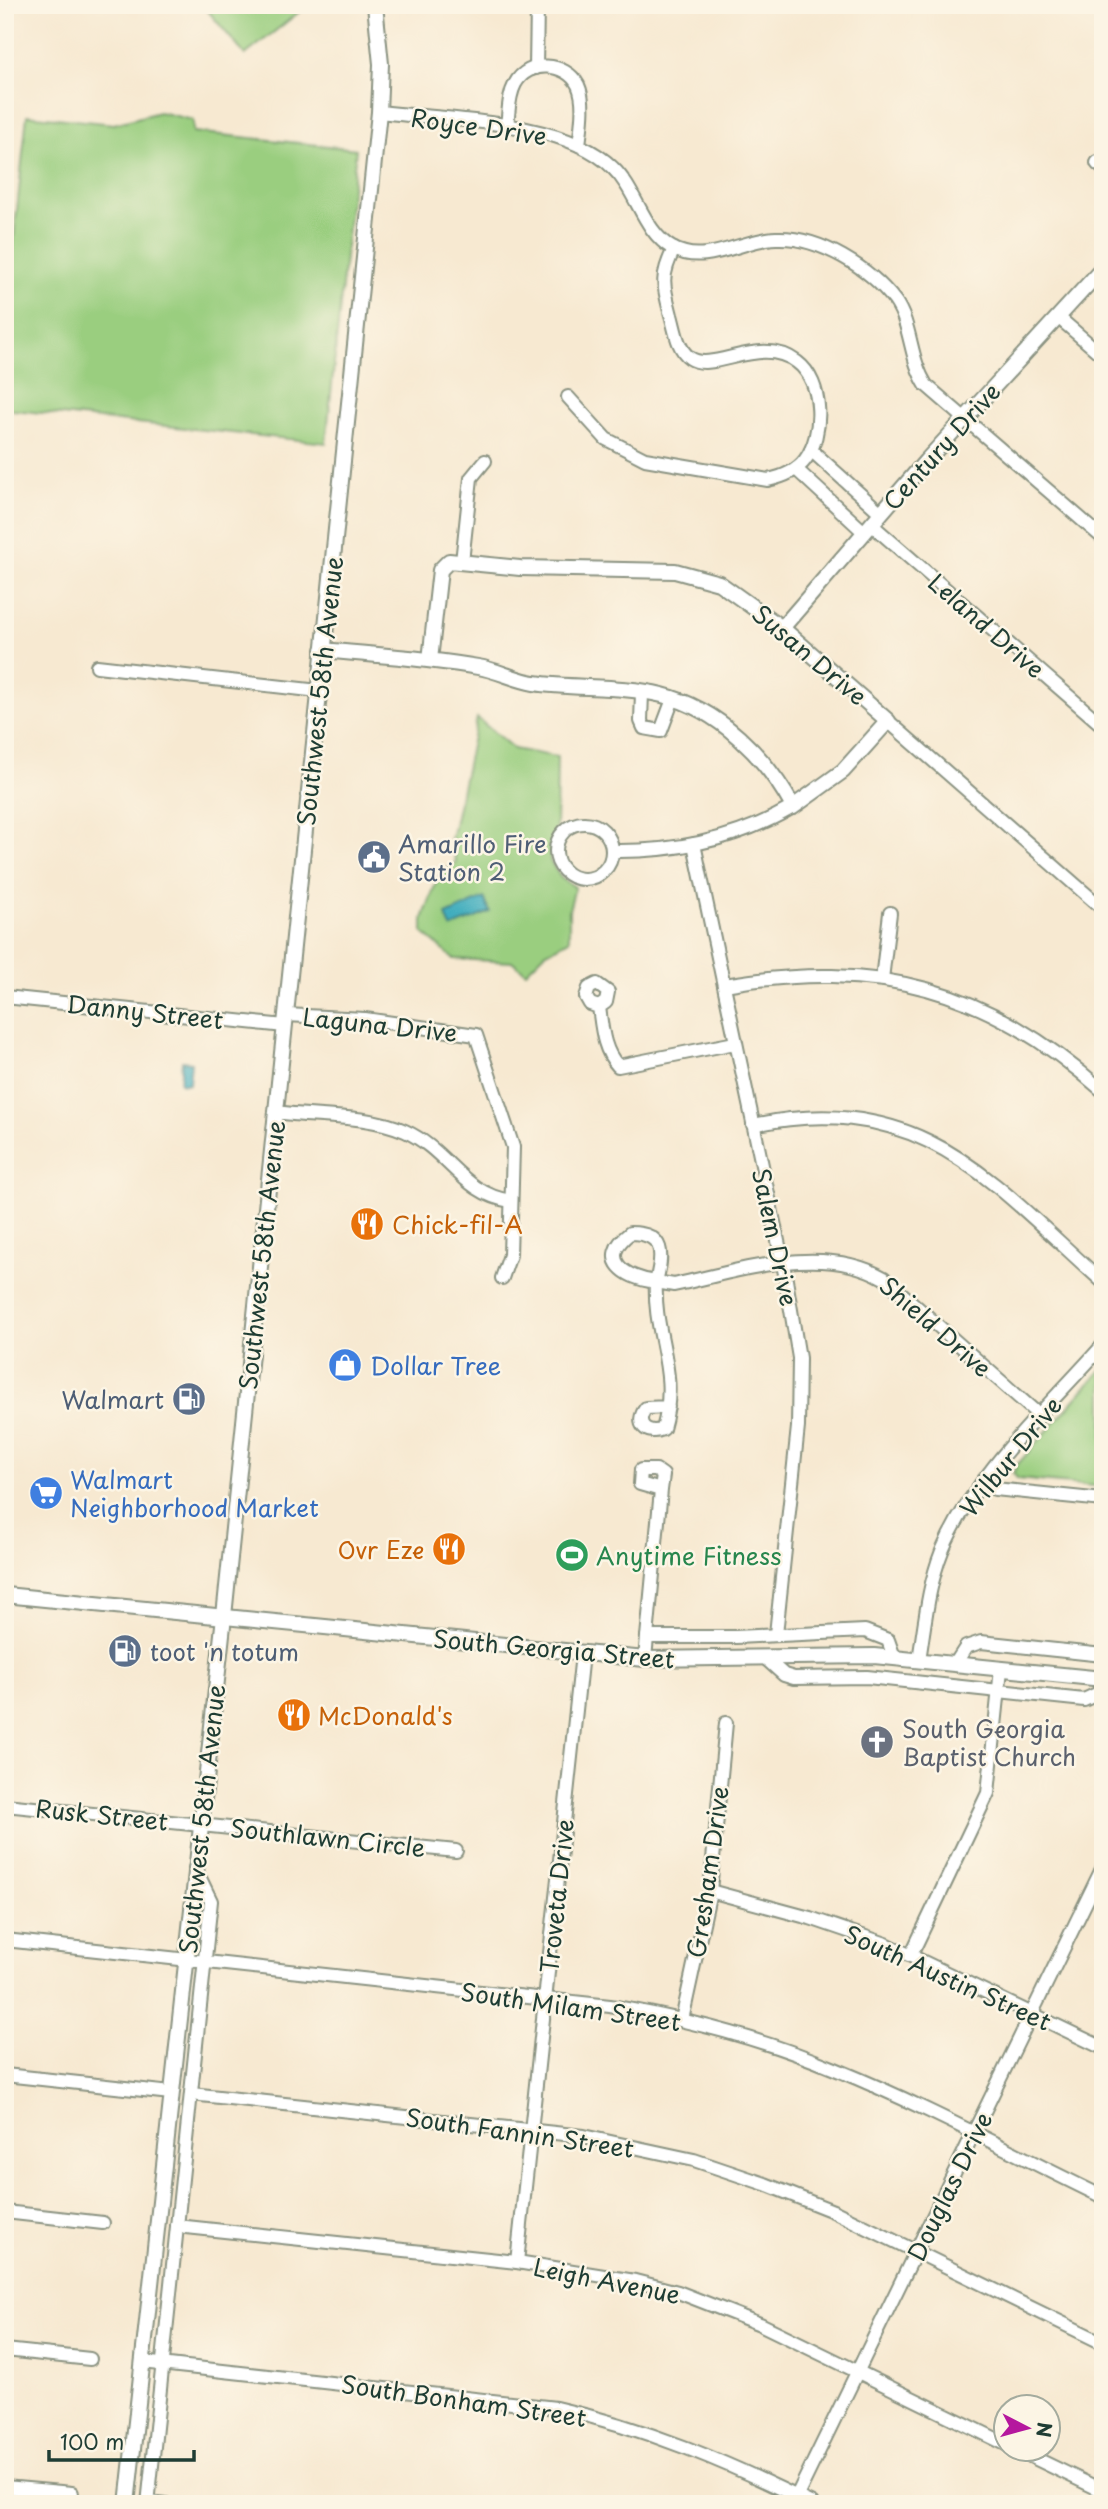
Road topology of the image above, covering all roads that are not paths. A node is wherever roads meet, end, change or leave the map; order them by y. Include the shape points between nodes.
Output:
1 (375, 5) edge
2 (537, 5) edge
3 (536, 68) junction
4 (379, 112) junction
5 (507, 127) junction
6 (579, 145) junction
7 (674, 249) junction
8 (1103, 268) edge
9 (1058, 317) junction
10 (1103, 356) edge
11 (568, 397) dead end
12 (965, 418) junction
13 (811, 450) junction
14 (485, 461) dead end
15 (796, 468) junction
16 (872, 523) junction
17 (1103, 538) edge
18 (455, 562) junction
19 (782, 628) junction
20 (323, 650) junction
21 (430, 660) junction
22 (97, 666) dead end
23 (319, 691) junction
24 (642, 693) junction
25 (673, 699) junction
26 (888, 721) junction
27 (1103, 726) edge
28 (793, 807) junction
29 (694, 844) junction
30 (612, 851) junction
31 (1103, 909) edge
32 (890, 913) dead end
33 (882, 979) junction
34 (724, 985) junction
35 (5, 997) edge
36 (599, 1007) dead end
37 (285, 1021) junction
38 (736, 1043) junction
39 (1103, 1091) edge
40 (276, 1112) junction
41 (752, 1125) junction
42 (511, 1201) junction
43 (783, 1264) junction
44 (502, 1278) dead end
45 (656, 1282) junction
46 (1103, 1282) edge
47 (1103, 1345) edge
48 (668, 1407) dead end
49 (1040, 1416) junction
50 (981, 1484) junction
51 (662, 1490) dead end
52 (1103, 1500) edge
53 (5, 1595) edge
54 (224, 1616) junction
55 (776, 1634) junction
56 (647, 1637) junction
57 (582, 1654) junction
58 (1103, 1655) edge
59 (764, 1657) junction
60 (894, 1657) junction
61 (645, 1659) junction
62 (919, 1660) junction
63 (955, 1664) junction
64 (1001, 1668) junction
65 (1103, 1679) edge
66 (1103, 1690) edge
67 (999, 1691) junction
68 (726, 1723) dead end
69 (5, 1805) edge
70 (200, 1824) junction
71 (456, 1851) dead end
72 (1103, 1867) edge
73 (195, 1868) junction
74 (709, 1891) junction
75 (1097, 1896) edge
76 (5, 1940) edge
77 (911, 1955) junction
78 (185, 1960) junction
79 (205, 1962) junction
80 (545, 1999) junction
81 (1032, 2013) junction
82 (682, 2020) junction
83 (1103, 2048) edge
84 (5, 2076) edge
85 (171, 2093) junction
86 (191, 2094) junction
87 (531, 2129) junction
88 (975, 2135) junction
89 (1103, 2197) edge
90 (5, 2212) edge
91 (103, 2223) dead end
92 (177, 2226) junction
93 (915, 2252) junction
94 (517, 2262) junction
95 (1103, 2343) edge
96 (5, 2350) edge
97 (90, 2360) dead end
98 (142, 2362) junction
99 (163, 2364) junction
100 (858, 2372) junction
101 (992, 2437) edge
102 (1048, 2464) edge
103 (5, 2487) edge
104 (1103, 2491) edge
105 (72, 2493) dead end
106 (795, 2500) edge
107 (148, 2503) edge
108 (127, 2504) edge
109 (166, 2504) edge
110 (812, 2504) edge

1 - 4 main road, Southwest 58th Avenue via 381,64
2 - 3 street
3 - 5 street via 517,80
3 - 6 street via 557,67 578,85
4 - 5 street, Royce Drive
4 - 20 main road, Southwest 58th Avenue
5 - 6 street, Royce Drive
6 - 7 street, Royce Drive via 611,165 626,182 650,228
7 - 12 street via 696,255 776,238 835,252 897,304 920,377
7 - 13 street via 663,271 663,285 680,346 689,358 700,362 763,351 797,361 808,374 818,407
8 - 9 main road, Century Drive
9 - 10 street
9 - 12 main road, Century Drive
11 - 15 street via 606,439 645,459 768,480
12 - 16 main road, Century Drive
12 - 17 street
13 - 15 street
13 - 16 street, Leland Drive
14 - 18 street via 471,478
15 - 16 street
16 - 19 main road, Century Drive
16 - 27 street, Leland Drive
18 - 19 main road, Susan Drive via 675,571 719,583
18 - 21 main road via 440,570
19 - 26 main road, Susan Drive
20 - 21 main road
20 - 23 main road, Southwest 58th Avenue
21 - 24 main road via 481,667 534,683
22 - 23 street
23 - 37 main road, Southwest 58th Avenue
24 - 25 main road
24 - 25 street via 640,721 653,732 661,731
25 - 28 main road via 733,732 777,778
26 - 28 main road via 843,771
26 - 31 street, Susan Drive
28 - 29 street via 729,836
29 - 30 street via 650,852
29 - 34 street, Salem Drive
30 - 30 street via 610,863 592,878 580,879 569,875 556,855 563,833 584,823 595,825 610,841
32 - 33 street
33 - 34 street via 807,974
33 - 39 street via 944,994 1017,1026
34 - 38 street, Salem Drive
35 - 37 street, Danny Street
36 - 38 street via 609,1056 618,1066
37 - 40 main road, Southwest 58th Avenue
37 - 42 street, Laguna Drive via 378,1021 476,1035 513,1147
38 - 41 street, Salem Drive
40 - 42 street via 354,1119 403,1130 430,1145 482,1195
40 - 54 main road, Southwest 58th Avenue
41 - 43 street, Salem Drive
41 - 46 street via 832,1117 874,1122 922,1137 976,1168
42 - 44 street, Laguna Drive via 510,1255
43 - 45 street, Shield Drive via 674,1285
43 - 49 street, Shield Drive via 837,1260 884,1278
43 - 55 street, Salem Drive via 796,1336 799,1391
45 - 45 street via 662,1253 655,1239 630,1233 615,1250 616,1262 638,1280
45 - 48 street via 655,1303 671,1383
47 - 49 street, Wilbur Drive
49 - 50 street, Wilbur Drive
50 - 52 street
50 - 62 street, Wilbur Drive via 942,1552
51 - 56 street
53 - 54 main road, South Georgia Street
54 - 57 main road, South Georgia Street
54 - 70 main road, Southwest 58th Avenue
55 - 56 street
55 - 60 street via 865,1631 888,1640
56 - 61 street
57 - 61 main road, South Georgia Street
57 - 80 street, Troveta Drive
58 - 63 street via 981,1642 966,1647
59 - 60 main road, South Georgia Street
59 - 61 main road, South Georgia Street
59 - 67 street via 793,1678 867,1677
60 - 62 main road, South Georgia Street
62 - 63 main road, South Georgia Street
63 - 64 main road, South Georgia Street
64 - 65 main road, South Georgia Street
64 - 67 street
66 - 67 street via 1084,1700
67 - 77 street via 988,1793
68 - 74 street, Gresham Drive
69 - 70 street, Rusk Street
70 - 71 street, Southlawn Circle
70 - 73 main road, Southwest 58th Avenue
72 - 75 street, Douglas Drive
73 - 78 main road, Southwest 58th Avenue
73 - 79 street via 211,1901
74 - 77 street, South Austin Street via 810,1918
74 - 82 street, Gresham Drive
75 - 81 street, Douglas Drive
76 - 78 street, South Milam Street
77 - 81 street, South Austin Street
78 - 79 street, South Milam Street
78 - 85 main road, Southwest 58th Avenue
79 - 80 street, South Milam Street
79 - 86 street
80 - 82 street, South Milam Street
80 - 87 street, Troveta Drive
81 - 83 street, South Austin Street
81 - 88 street, Douglas Drive
82 - 88 street, South Milam Street via 832,2067
84 - 85 street
85 - 98 main road, Southwest 58th Avenue
86 - 87 street, South Fannin Street
86 - 92 street
87 - 93 street, South Fannin Street via 629,2144 694,2160 832,2211
87 - 94 street, Troveta Drive
88 - 89 street, South Milam Street
88 - 93 street, Douglas Drive
90 - 91 street
92 - 94 street, Leigh Avenue
92 - 99 street
93 - 95 street, South Fannin Street
93 - 100 street, Douglas Drive
94 - 100 street, Leigh Avenue via 678,2292 750,2320
96 - 97 street
98 - 99 street, South Bonham Street
98 - 108 main road, Southwest 58th Avenue
99 - 106 street, South Bonham Street via 556,2408 709,2455
99 - 107 street
100 - 101 street, Leigh Avenue
100 - 106 street, Douglas Drive
102 - 104 street
103 - 105 street
106 - 110 street, South Bonham Street
107 - 109 street

